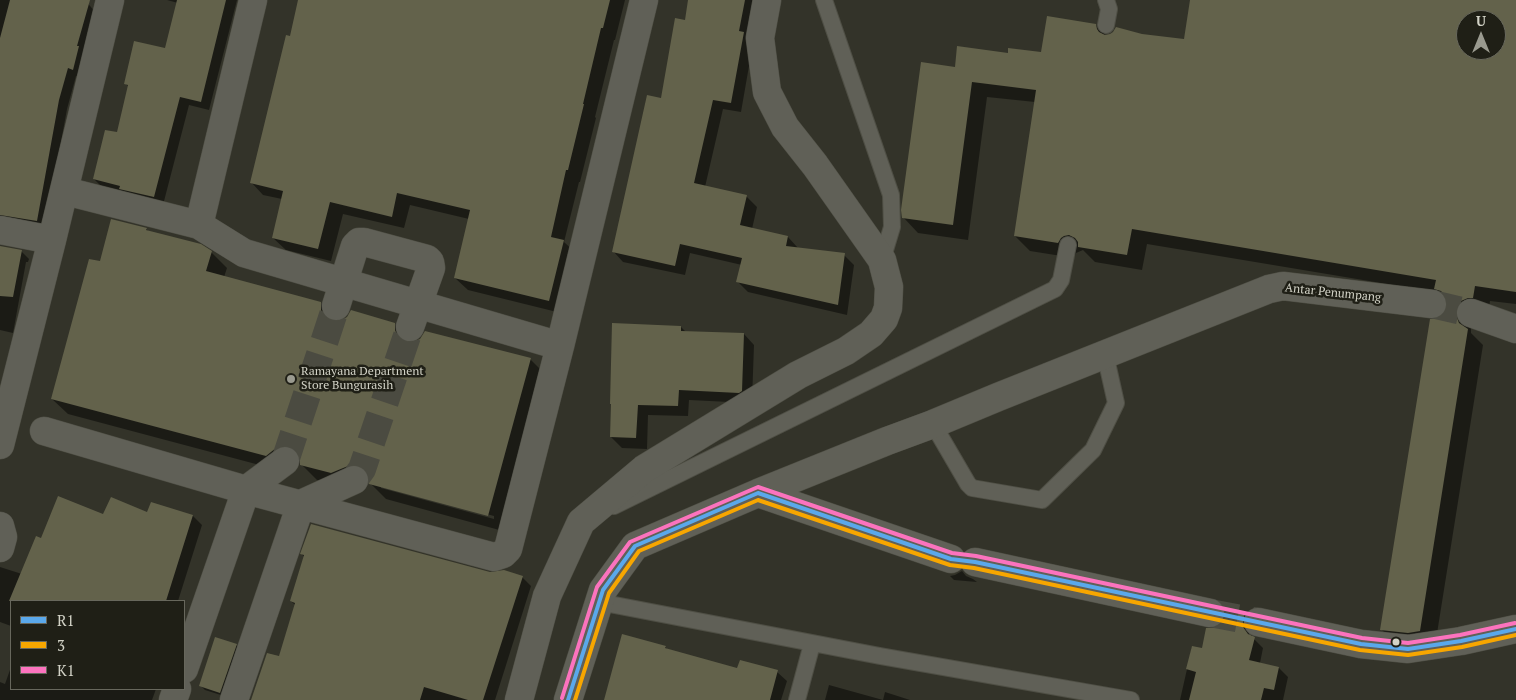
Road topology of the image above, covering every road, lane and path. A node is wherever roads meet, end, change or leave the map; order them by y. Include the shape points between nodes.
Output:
1 (110, 0) edge
2 (253, 0) edge
3 (644, 0) edge
4 (767, 0) edge
5 (824, 0) edge
6 (1106, 0) edge
7 (1106, 25) dead end
8 (77, 194) dead end
9 (199, 225) junction
10 (0, 230) edge
11 (52, 240) junction
12 (1068, 245) dead end
13 (882, 260) junction
14 (340, 294) junction
15 (1432, 304) tunnel mouth
16 (1471, 313) tunnel mouth
17 (413, 316) junction
18 (1516, 329) edge
19 (560, 346) junction
20 (1105, 354) junction
21 (933, 424) junction
22 (44, 431) dead end
23 (0, 446) edge
24 (285, 461) tunnel mouth
25 (354, 480) tunnel mouth
26 (246, 490) junction
27 (758, 493) junction
28 (301, 504) junction
29 (581, 522) junction
30 (0, 526) edge
31 (0, 548) edge
32 (599, 602) junction
33 (1210, 613) tunnel mouth
34 (1258, 622) tunnel mouth
35 (1516, 629) edge
36 (812, 644) junction
37 (185, 666) edge
38 (234, 700) edge
39 (519, 700) edge
40 (568, 700) edge
41 (797, 700) edge
42 (1131, 700) edge

1 - 11 street
2 - 9 street
3 - 19 street
4 - 13 street via 760,38 767,92 785,127
5 - 13 lane via 891,195 892,227
6 - 7 lane via 1110,9
8 - 9 street
9 - 14 street via 244,254
10 - 11 street
11 - 23 street
12 - 29 lane via 1055,289
13 - 29 street via 890,287 888,308 884,319 870,334 644,469
14 - 17 street
14 - 17 street via 359,242 427,259 431,268
15 - 20 street, Antar Penumpang via 1283,286
16 - 18 street
17 - 19 street
19 - 28 street via 508,549 503,554 494,557
20 - 21 street, Antar Penumpang
20 - 21 lane via 1116,403 1093,450 1042,500 972,488
21 - 27 street, Antar Penumpang
22 - 26 street
24 - 26 street
25 - 28 street
26 - 28 street
26 - 37 street
27 - 32 street, Antar Penumpang via 635,546 603,590
27 - 33 street via 963,561
28 - 38 street
29 - 39 street via 547,596
30 - 31 street via 3,536
32 - 36 lane
32 - 40 street, Antar Penumpang
34 - 35 street via 1361,644 1408,649
36 - 41 lane
36 - 42 lane

